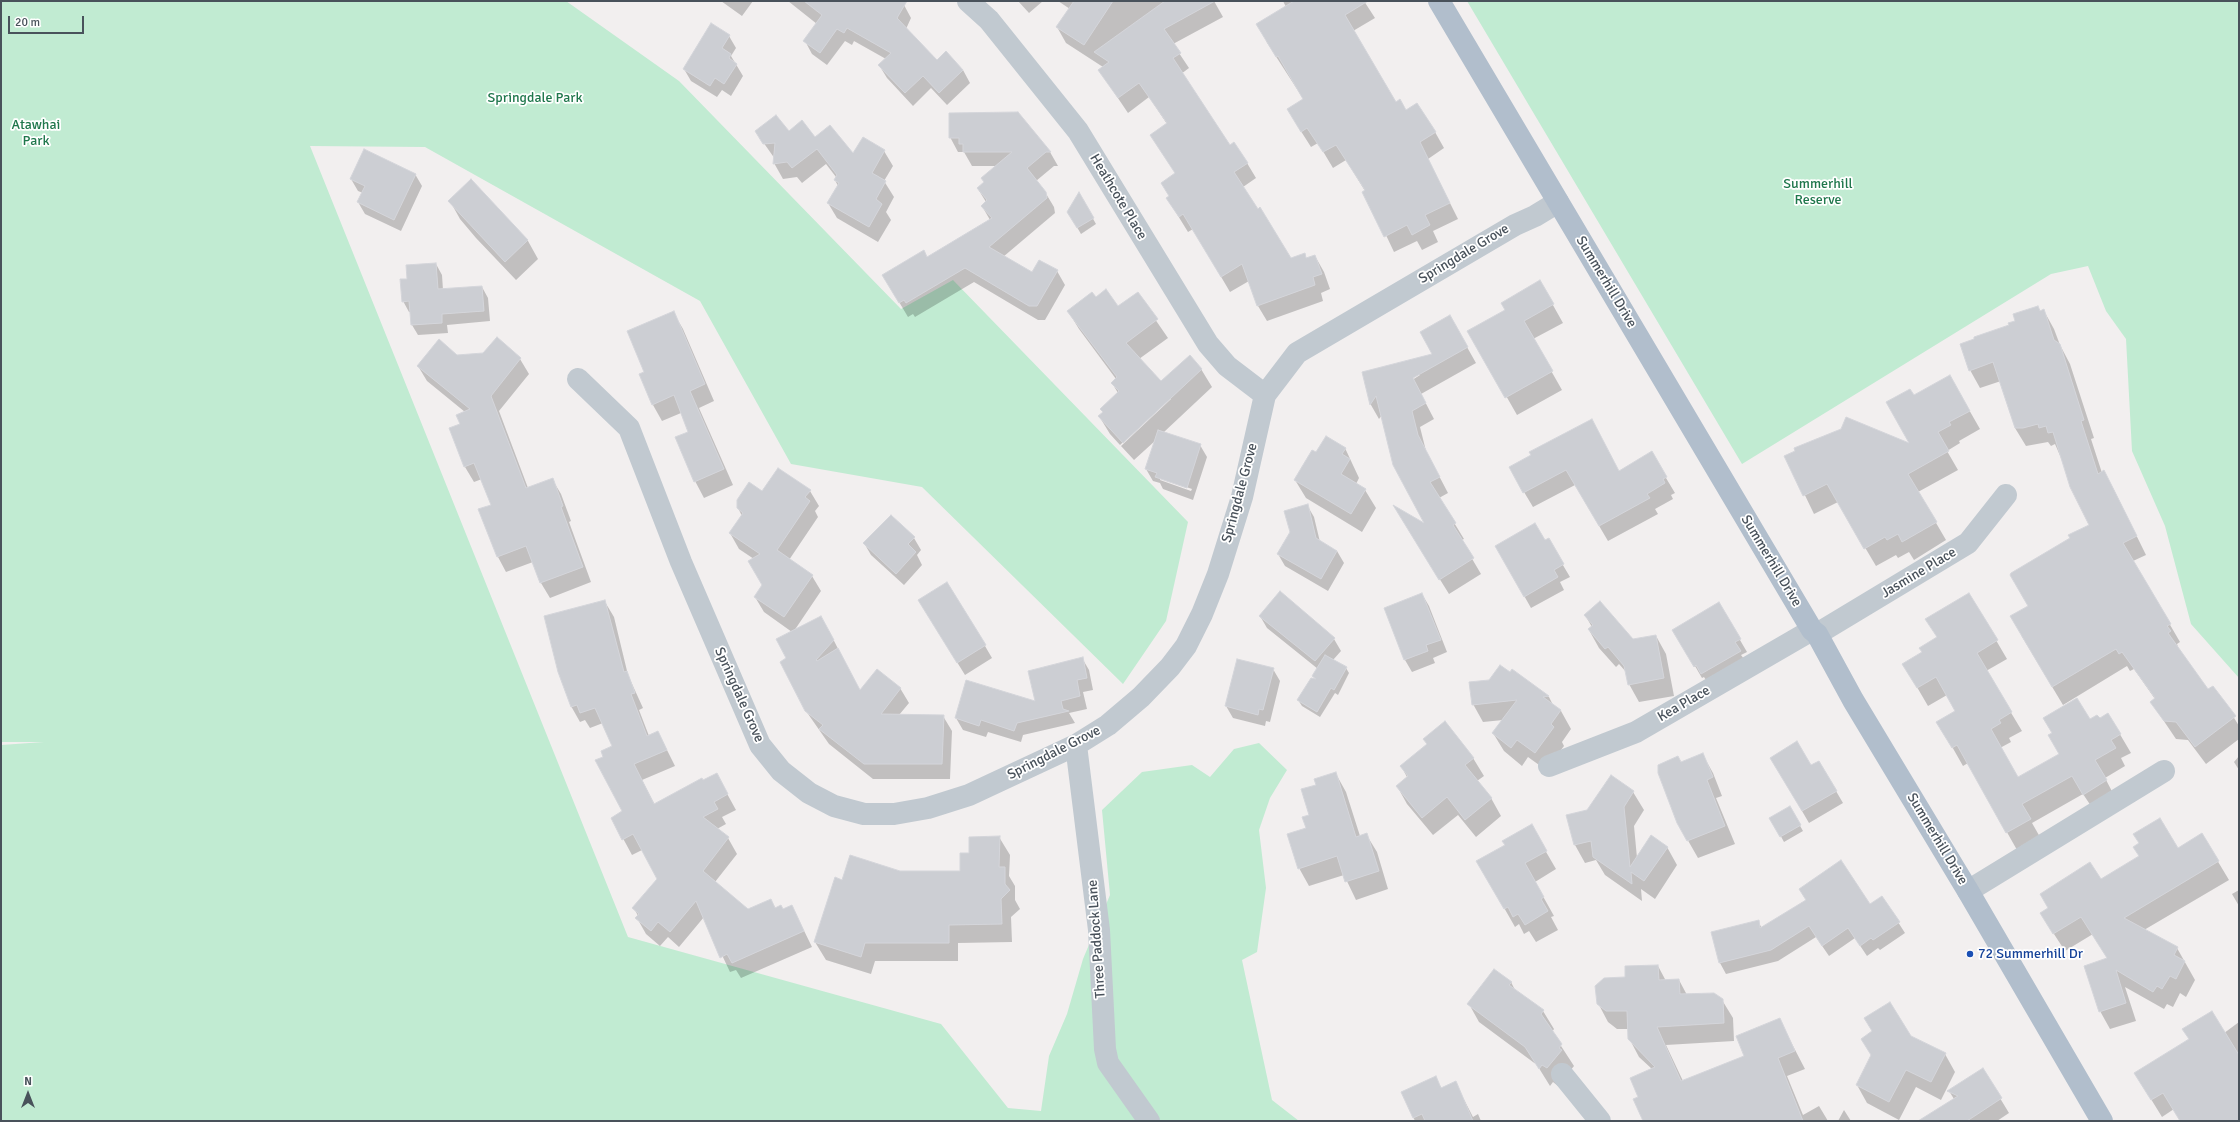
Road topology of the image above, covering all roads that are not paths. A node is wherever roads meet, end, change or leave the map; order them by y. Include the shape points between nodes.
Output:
1 (968, 1) edge
2 (1439, 1) edge
3 (1558, 202) junction
4 (578, 379) dead end
5 (1265, 395) junction
6 (2006, 495) dead end
7 (1815, 632) junction
8 (1076, 745) junction
9 (1549, 766) dead end
10 (2164, 771) dead end
11 (1968, 891) junction
12 (1562, 1074) dead end
13 (1149, 1121) edge
14 (1600, 1121) edge
15 (2102, 1121) edge

1 - 5 street, Heathcote Place via 989,20 1078,131 1208,344 1227,366
2 - 3 main road, Summerhill Drive
3 - 5 street, Springdale Grove via 1514,225 1296,353
3 - 7 main road, Summerhill Drive
4 - 8 street, Springdale Grove via 629,428 681,562 760,745 782,771 809,794 834,806 864,814 894,814 928,808 969,795
5 - 8 street, Springdale Grove via 1242,497 1218,574 1186,646 1141,697 1108,725
6 - 7 street, Jasmine Place via 1968,543
7 - 9 street, Kea Place via 1636,732
7 - 11 main road, Summerhill Drive
8 - 13 street, Three Paddock Lane via 1099,930 1105,1049 1108,1063
10 - 11 street
11 - 15 main road, Summerhill Drive
12 - 14 street

